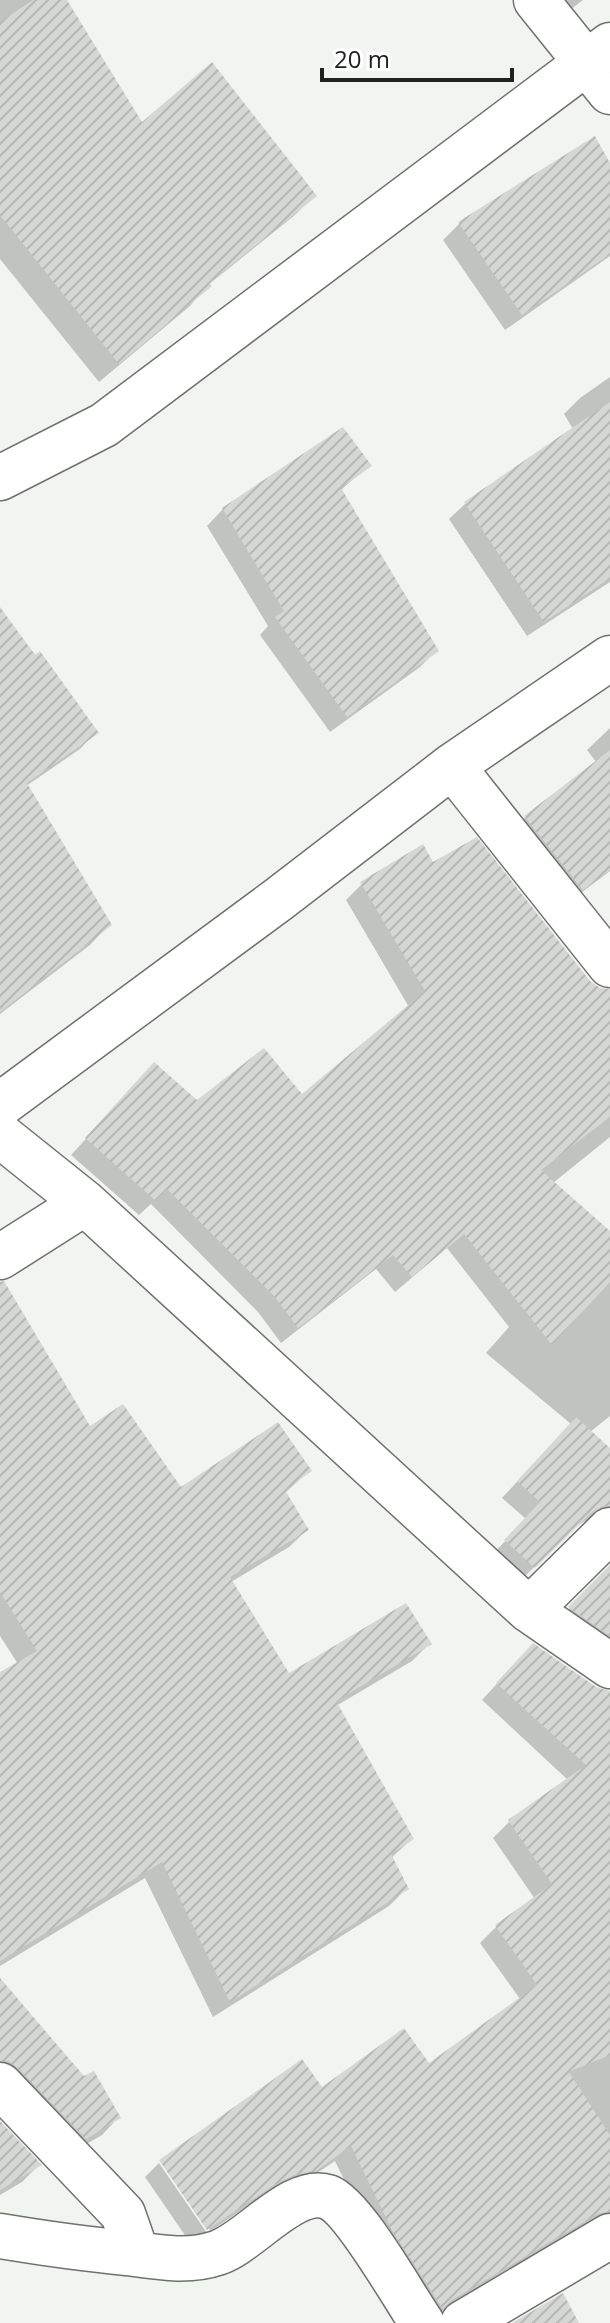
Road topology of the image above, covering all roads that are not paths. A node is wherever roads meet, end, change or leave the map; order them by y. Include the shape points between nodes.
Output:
1 (536, 0) edge
2 (603, 66) edge
3 (0, 478) edge
4 (610, 658) edge
5 (452, 766) junction
6 (610, 965) edge
7 (0, 1105) edge
8 (0, 1135) edge
9 (85, 1203) junction
10 (0, 1257) edge
11 (610, 1530) edge
12 (529, 1610) junction
13 (610, 1666) edge
14 (0, 2085) edge
15 (0, 2236) edge
16 (610, 2236) edge
17 (137, 2254) junction
18 (422, 2323) edge
19 (463, 2323) edge

1 - 2 street
2 - 3 street via 104,425
4 - 5 street
5 - 6 street
5 - 7 street
8 - 9 street
9 - 10 street
9 - 12 street
11 - 12 street
12 - 13 street
14 - 17 street via 123,2214
15 - 17 street
16 - 19 street
17 - 18 street via 176,2259 219,2253 295,2202 319,2194 351,2216

